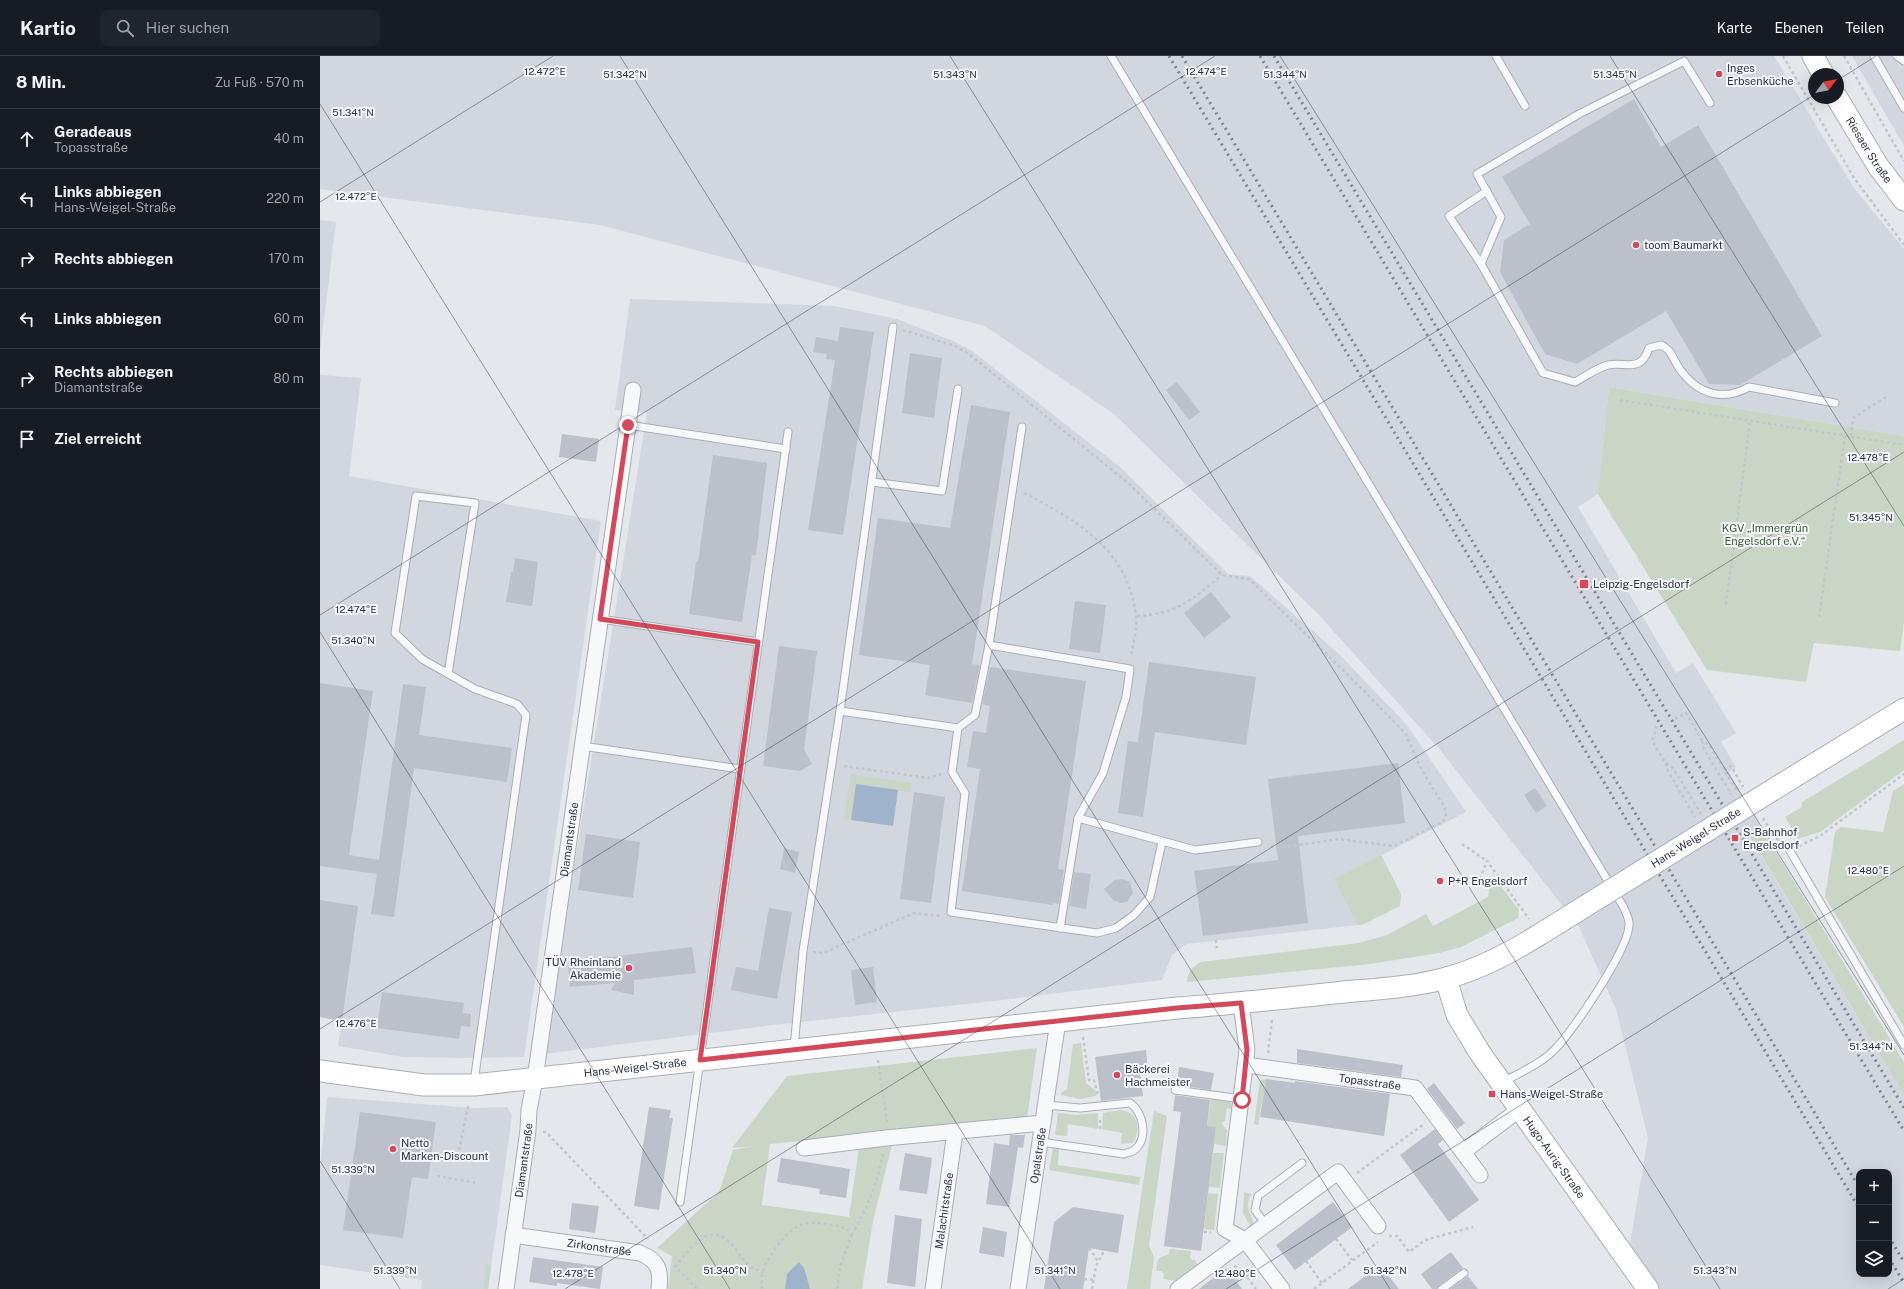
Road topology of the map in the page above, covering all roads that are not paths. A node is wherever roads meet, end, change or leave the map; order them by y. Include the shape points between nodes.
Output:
1 (1111, 56) edge
2 (1496, 56) edge
3 (1813, 56) edge
4 (1874, 56) edge
5 (1897, 56) edge
6 (1904, 61) edge
7 (1820, 68) edge
8 (1710, 103) dead end
9 (1841, 104) edge
10 (1525, 106) dead end
11 (1904, 108) edge
12 (1487, 191) junction
13 (1904, 200) edge
14 (1481, 264) junction
15 (893, 328) road end
16 (633, 390) dead end
17 (958, 390) dead end
18 (1835, 403) dead end
19 (628, 425) junction
20 (1022, 427) dead end
21 (788, 432) dead end
22 (786, 449) junction
23 (872, 482) junction
24 (600, 619) junction
25 (758, 642) junction
26 (989, 645) junction
27 (448, 674) junction
28 (1904, 709) edge
29 (840, 711) junction
30 (958, 728) junction
31 (582, 746) junction
32 (740, 769) junction
33 (1078, 818) junction
34 (1162, 842) junction
35 (1258, 842) road end
36 (1790, 852) road end
37 (1060, 928) junction
38 (1446, 979) junction
39 (1241, 1003) junction
40 (1058, 1021) junction
41 (1904, 1045) edge
42 (793, 1050) junction
43 (700, 1060) junction
44 (1246, 1065) junction
45 (320, 1071) edge
46 (535, 1079) junction
47 (1502, 1084) junction
48 (474, 1085) junction
49 (1175, 1090) dead end
50 (1242, 1100) junction
51 (1046, 1105) junction
52 (1520, 1109) junction
53 (1043, 1124) junction
54 (955, 1132) junction
55 (1040, 1142) junction
56 (804, 1148) dead end
57 (1463, 1152) junction
58 (1302, 1163) dead end
59 (1480, 1175) dead end
60 (680, 1202) dead end
61 (1266, 1225) junction
62 (1381, 1234) road end
63 (513, 1235) junction
64 (1245, 1240) junction
65 (1464, 1273) dead end
66 (506, 1289) edge
67 (659, 1289) edge
68 (933, 1289) edge
69 (1018, 1289) edge
70 (1178, 1289) edge
71 (1282, 1289) edge
72 (1442, 1289) edge
73 (1648, 1289) edge

1 - 47 lane via 1623,906 1630,923 1624,942 1583,1013 1557,1048
2 - 10 lane
3 - 7 street
4 - 11 lane
5 - 6 lane
8 - 12 lane via 1684,61 1578,114 1477,174
9 - 13 street, Riesaer Straße via 1878,166
12 - 14 lane via 1501,217
12 - 14 lane via 1449,216
14 - 18 lane via 1543,373 1575,382 1610,365 1630,366 1639,362 1649,348 1660,345 1669,350 1680,369 1704,391 1722,396 1739,393 1749,387
15 - 23 lane
16 - 19 street, Diamantstraße
17 - 23 lane via 942,491
19 - 22 lane
19 - 24 street, Diamantstraße
20 - 26 lane
21 - 22 lane
22 - 25 lane
23 - 29 lane
24 - 25 lane
24 - 31 street, Diamantstraße
25 - 32 lane
26 - 30 lane via 974,715
26 - 33 lane via 1130,668 1126,697 1103,773
27 - 27 lane via 475,503 416,496 395,633 422,659
27 - 48 lane via 475,689 517,704 526,715
28 - 38 street, Hans-Weigel-Straße, bridge via 1541,934 1492,961
29 - 30 lane
29 - 42 lane via 803,951
30 - 37 lane via 952,772 965,793 951,912
31 - 32 lane
31 - 46 street, Diamantstraße
32 - 43 lane
33 - 34 lane
33 - 37 lane
34 - 35 lane via 1195,850
34 - 37 lane via 1150,898 1134,915 1116,928 1097,933
36 - 41 lane
38 - 39 street, Hans-Weigel-Straße via 1405,986
38 - 47 street, Hugo-Aurig-Straße via 1457,1015
39 - 40 street, Hans-Weigel-Straße
39 - 44 street via 1247,1050
40 - 42 street, Hans-Weigel-Straße
40 - 51 street, Opalstraße
42 - 43 street, Hans-Weigel-Straße
43 - 46 street, Hans-Weigel-Straße
43 - 60 lane
44 - 50 street
44 - 57 street, Topasstraße via 1415,1088
45 - 48 street, Hans-Weigel-Straße via 424,1085
46 - 48 street, Hans-Weigel-Straße
46 - 63 street, Diamantstraße
47 - 52 street, Hugo-Aurig-Straße
49 - 50 lane
50 - 64 street via 1226,1229
51 - 53 street, Opalstraße
51 - 55 lane via 1080,1108 1130,1103 1140,1115 1143,1131 1140,1144 1134,1151 1124,1154
52 - 57 street
52 - 73 street, Hugo-Aurig-Straße
53 - 54 street
53 - 55 street, Opalstraße
54 - 56 street
54 - 68 street, Malachitstraße
55 - 69 street, Opalstraße
57 - 59 street, Topasstraße
58 - 61 lane via 1258,1196 1255,1210
61 - 62 street via 1338,1172
61 - 64 street
63 - 66 street, Diamantstraße
63 - 67 street, Zirkonstraße via 640,1253 651,1258 656,1265 660,1275
64 - 70 street
64 - 71 street
65 - 72 lane

